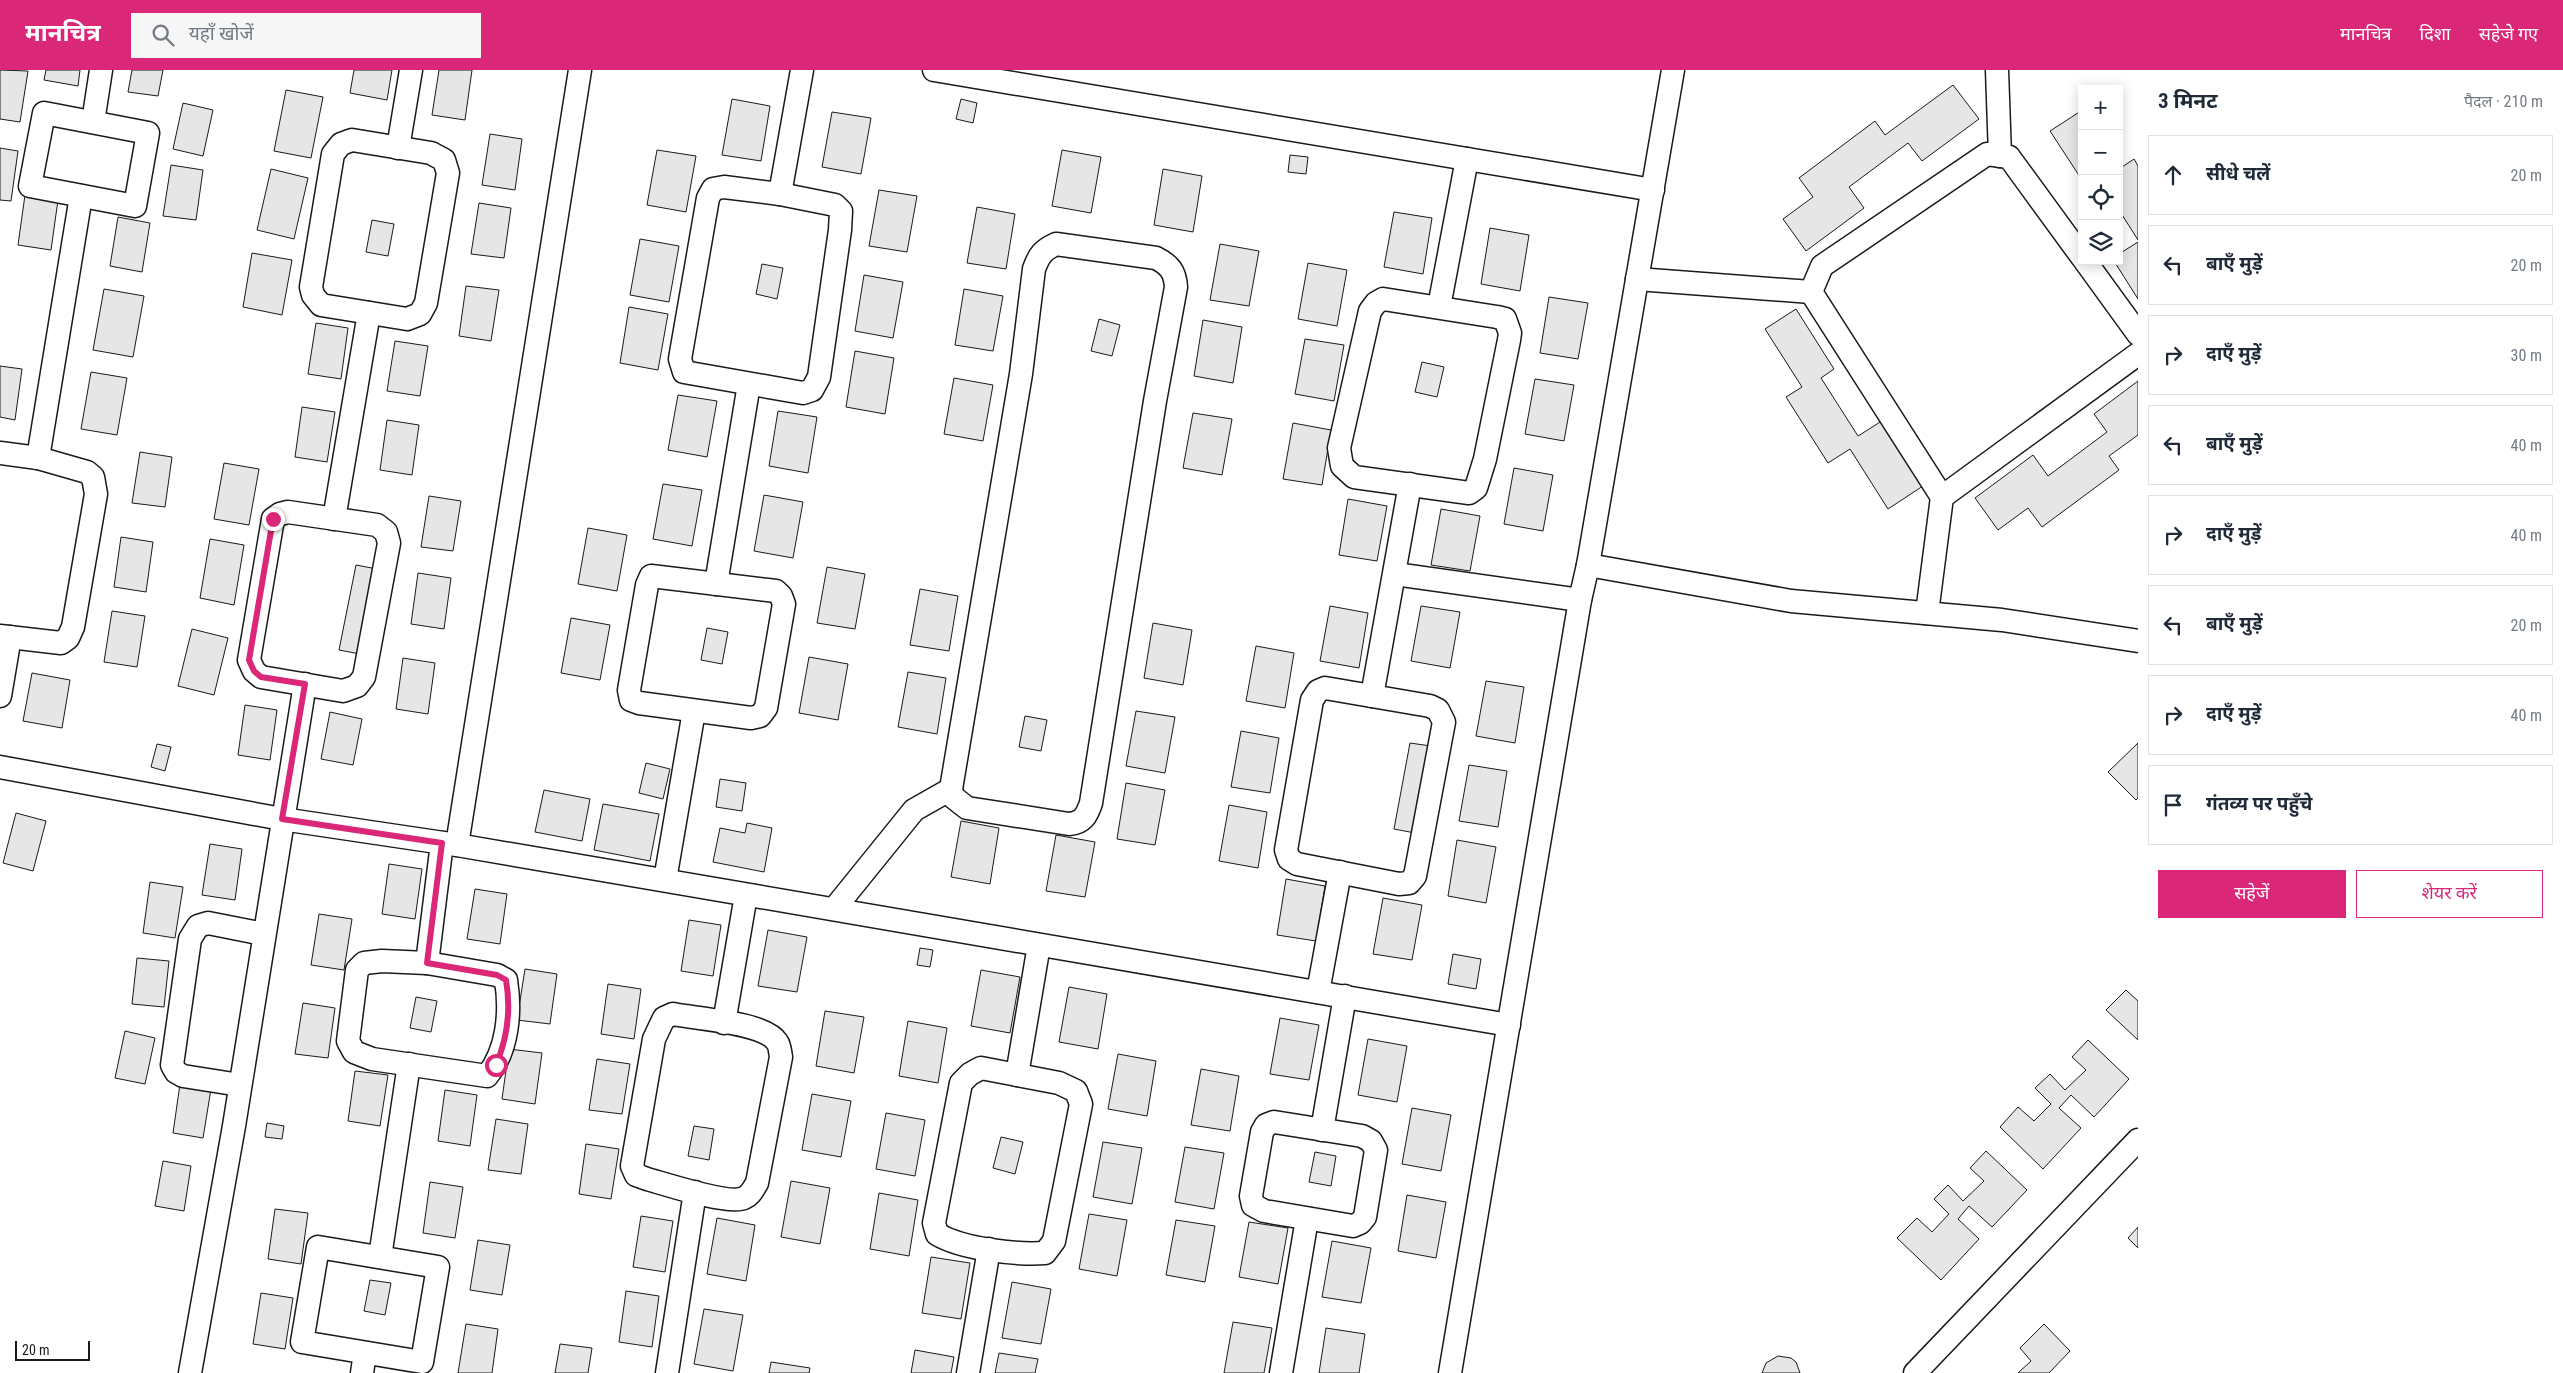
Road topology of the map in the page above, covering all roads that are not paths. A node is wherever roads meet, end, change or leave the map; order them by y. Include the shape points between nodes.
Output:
1 (101, 70) edge
2 (411, 70) edge
3 (580, 70) edge
4 (802, 70) edge
5 (934, 70) edge
6 (1673, 70) edge
7 (1997, 70) edge
8 (93, 122) junction
9 (398, 148) junction
10 (2000, 156) junction
11 (1467, 159) junction
12 (1653, 190) junction
13 (780, 194) junction
14 (81, 196) junction
15 (2078, 252) edge
16 (2088, 265) edge
17 (1637, 279) junction
18 (1811, 292) junction
19 (1439, 307) junction
20 (369, 313) junction
21 (2138, 334) edge
22 (2138, 354) edge
23 (749, 384) junction
24 (0, 453) edge
25 (38, 458) junction
26 (1410, 484) junction
27 (1942, 497) junction
28 (334, 519) junction
29 (1588, 565) junction
30 (1395, 574) junction
31 (716, 584) junction
32 (1580, 600) junction
33 (1927, 613) junction
34 (5, 637) edge
35 (2138, 641) edge
36 (305, 684) junction
37 (0, 696) edge
38 (1372, 696) junction
39 (694, 711) junction
40 (0, 767) edge
41 (950, 789) junction
42 (282, 819) junction
43 (450, 844) junction
44 (1340, 872) junction
45 (665, 880) junction
46 (746, 895) junction
47 (834, 910) junction
48 (264, 934) junction
49 (1039, 944) junction
50 (427, 963) junction
51 (1318, 992) junction
52 (1345, 996) junction
53 (724, 1023) junction
54 (1509, 1025) junction
55 (409, 1064) junction
56 (1018, 1075) junction
57 (240, 1085) junction
58 (1322, 1130) junction
59 (2138, 1140) edge
60 (694, 1192) junction
61 (1307, 1218) junction
62 (989, 1249) junction
63 (380, 1258) junction
64 (364, 1363) edge
65 (190, 1373) edge
66 (667, 1373) edge
67 (968, 1373) edge
68 (1281, 1373) edge
69 (1450, 1373) edge
70 (1915, 1373) edge

1 - 8 street
2 - 9 street
3 - 43 street
4 - 13 street
5 - 11 street
6 - 12 street
7 - 10 street
8 - 14 street via 44,113 30,186
8 - 14 street via 148,133 135,206
9 - 20 street via 431,153 444,160 448,173 428,294 420,314 407,319
9 - 20 street via 352,140 341,144 333,154 311,287 321,305
10 - 15 street via 2009,158
10 - 18 street via 1987,154 1822,266
11 - 12 street
11 - 19 street
12 - 17 street
13 - 23 street via 835,205 841,210 819,377 812,390 803,394
13 - 23 street via 724,187 713,189 708,198 680,358 684,372
14 - 25 street
16 - 21 street
17 - 18 street
17 - 29 street
18 - 27 street
19 - 26 street via 1383,299 1370,311 1339,448 1342,466 1354,477
19 - 26 street via 1505,320 1510,333 1485,459 1476,488 1469,493
20 - 28 street
22 - 27 street
23 - 31 street
24 - 25 street
25 - 34 street via 87,472 93,477 96,494 71,634 61,643
26 - 30 street
27 - 33 street
28 - 36 street via 377,525 386,532 389,543 364,678 357,686 343,690
28 - 36 street via 288,512 273,519 249,660 261,677
29 - 32 street
29 - 33 street via 1791,601
30 - 32 street
30 - 38 street
31 - 39 street via 651,576 647,585 629,690 632,700
31 - 39 street via 776,591 781,596 784,604 771,680 766,708 760,716 751,718
32 - 54 street
33 - 35 street via 2002,620
34 - 37 street
36 - 42 street
38 - 44 street via 1325,688 1318,691 1312,700 1286,850 1289,859 1297,864
38 - 44 street via 1430,706 1438,710 1444,722 1415,876 1409,883 1400,884
39 - 45 street
40 - 42 street
41 - 41 street via 1038,256 1056,244 1156,258 1167,263 1175,274 1176,287 1087,815 1077,823 1069,824 967,808 953,797
41 - 47 street via 914,810
42 - 43 street
42 - 48 street
43 - 45 street
43 - 50 street
44 - 51 street
45 - 46 street
46 - 47 street
46 - 53 street
47 - 49 street
48 - 57 street
48 - 57 street via 208,923 198,926 190,939 172,1065 183,1076
49 - 51 street
49 - 56 street
50 - 55 street via 382,961 364,963 357,970 348,1041 354,1052
50 - 55 street via 497,975 506,980 508,1006 502,1052 487,1076
51 - 52 street
52 - 54 street
52 - 58 street
53 - 60 street via 759,1028 777,1041 781,1057 757,1183 751,1194 736,1199
53 - 60 street via 673,1014 664,1018 654,1039 632,1157 636,1176
54 - 69 street
55 - 63 street
56 - 62 street via 981,1068 961,1083 934,1223 937,1234 948,1241
56 - 62 street via 1059,1083 1076,1091 1081,1104 1054,1242 1045,1253 1020,1255
57 - 65 street
58 - 61 street via 1362,1136 1371,1141 1376,1150 1365,1217 1360,1224 1353,1226
58 - 61 street via 1274,1122 1266,1125 1252,1186 1253,1204 1264,1211
59 - 70 street
60 - 66 street
61 - 68 street
62 - 67 street
63 - 64 street via 438,1267 422,1362
63 - 64 street via 318,1247 302,1342

